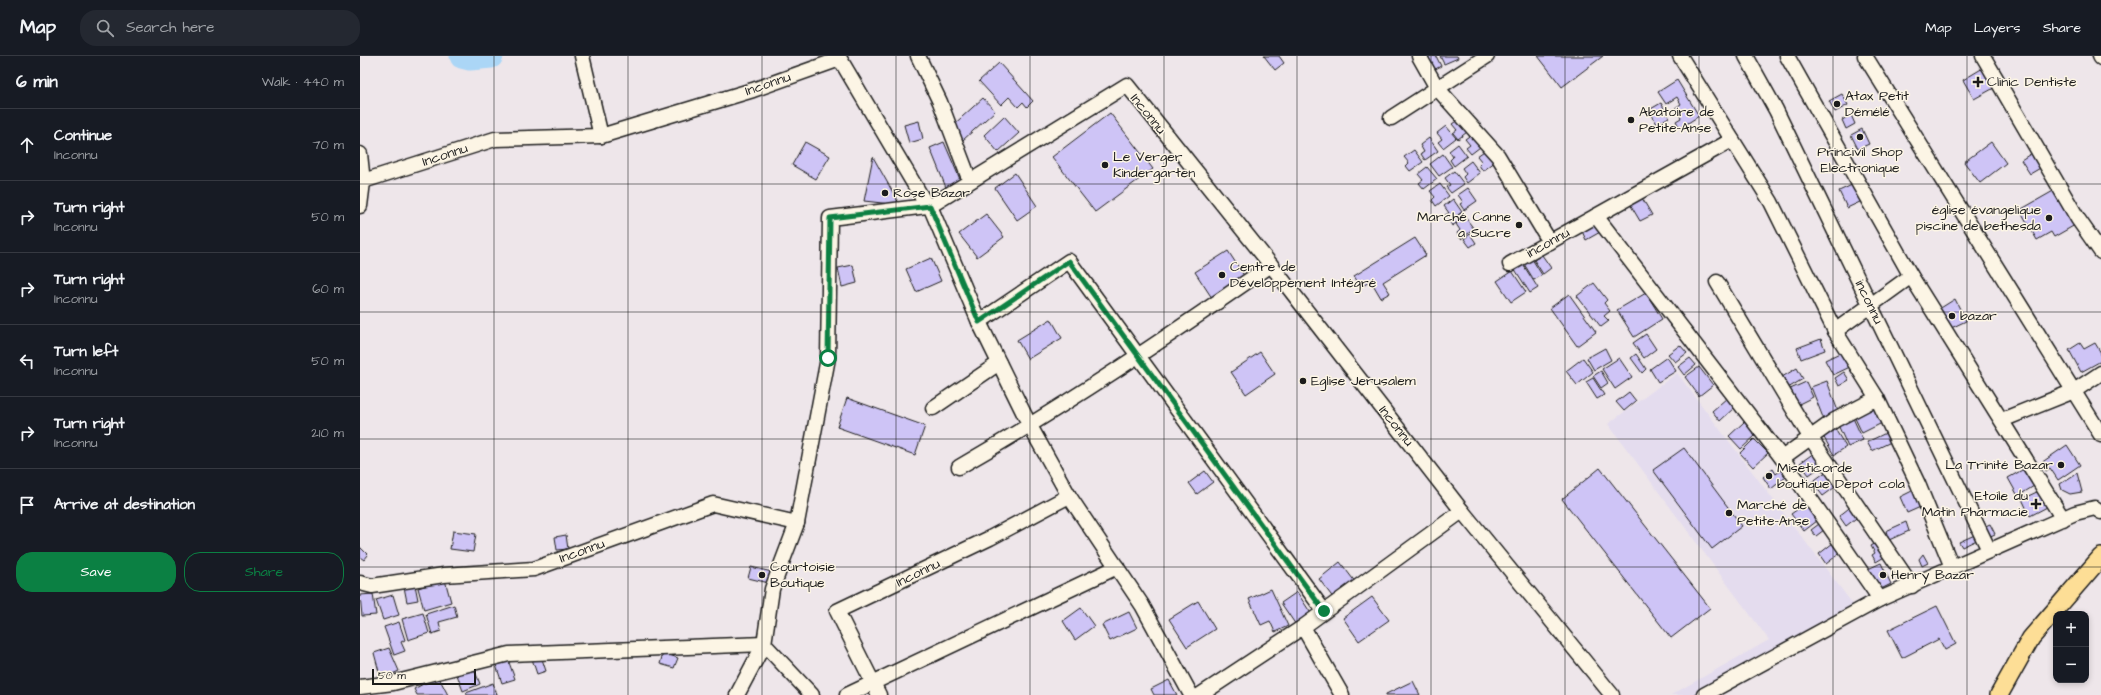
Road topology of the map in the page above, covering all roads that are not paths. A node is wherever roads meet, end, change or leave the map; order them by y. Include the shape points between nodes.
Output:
1 (582, 56) edge
2 (918, 56) edge
3 (1418, 56) edge
4 (1487, 56) edge
5 (1680, 56) edge
6 (1746, 56) edge
7 (1787, 56) edge
8 (1865, 56) edge
9 (1983, 56) edge
10 (1437, 88) junction
11 (1391, 118) dead end
12 (601, 136) junction
13 (1732, 140) junction
14 (360, 154) edge
15 (362, 182) edge
16 (970, 182) junction
17 (360, 206) edge
18 (928, 206) junction
19 (1596, 216) junction
20 (1550, 242) junction
21 (2101, 252) edge
22 (1510, 264) dead end
23 (1271, 265) junction
24 (1911, 276) junction
25 (1717, 282) dead end
26 (1870, 305) junction
27 (979, 322) junction
28 (1835, 331) junction
29 (1138, 357) junction
30 (999, 363) junction
31 (2101, 373) edge
32 (2074, 391) junction
33 (1877, 398) junction
34 (932, 408) dead end
35 (2002, 420) junction
36 (1030, 426) junction
37 (2101, 435) edge
38 (1810, 437) junction
39 (1782, 458) junction
40 (959, 467) dead end
41 (1069, 496) junction
42 (1462, 512) junction
43 (2101, 512) edge
44 (2063, 518) junction
45 (797, 524) junction
46 (1989, 550) junction
47 (2101, 557) edge
48 (1117, 567) junction
49 (1952, 567) junction
50 (360, 583) edge
51 (1912, 586) junction
52 (1880, 599) junction
53 (1324, 611) junction
54 (1303, 627) junction
55 (764, 644) junction
56 (360, 686) edge
57 (877, 689) edge
58 (737, 695) edge
59 (812, 695) edge
60 (847, 695) edge
61 (1191, 695) edge
62 (1200, 695) edge
63 (1342, 695) edge
64 (1612, 695) edge
65 (1704, 695) edge
66 (1999, 695) edge

1 - 12 street
2 - 16 street via 940,102
3 - 10 street
4 - 10 street
5 - 13 street
6 - 26 street, inconnu via 1776,110
7 - 24 street
8 - 32 street
9 - 21 street via 2078,219
10 - 11 street
10 - 20 street via 1498,156
12 - 15 street, Inconnu via 495,139
12 - 18 street, Inconnu via 753,90 840,59
13 - 19 street, inconnu
13 - 28 street via 1771,202
14 - 15 street
15 - 17 street
16 - 18 street, Inconnu
16 - 23 street, Inconnu via 1126,86
18 - 27 street, Inconnu
18 - 45 street, Inconnu via 830,218 828,358
19 - 20 street, inconnu
19 - 39 street
20 - 22 street, inconnu
23 - 29 street
23 - 42 street, Inconnu
24 - 26 street
24 - 35 street
25 - 38 street
26 - 28 street
26 - 46 street, inconnu
27 - 29 street via 1069,261
27 - 30 street, Inconnu
28 - 33 street
29 - 36 street
29 - 53 street
30 - 34 street
30 - 36 street, Inconnu
31 - 32 street
32 - 35 street
32 - 37 street
33 - 38 street via 1835,420
33 - 49 street via 1918,484
35 - 44 street
36 - 40 street
36 - 41 street, Inconnu
38 - 39 street
38 - 51 street
39 - 52 street
41 - 48 street, Inconnu
41 - 57 street, Inconnu via 990,538 837,611
42 - 53 street
42 - 64 street, Inconnu
43 - 44 street via 2095,508
44 - 46 street
45 - 50 street, Inconnu via 713,504 534,569 444,575 372,586
45 - 55 street, Inconnu via 772,589
46 - 49 street
47 - 66 main road via 2031,638
48 - 57 street
48 - 61 street, Inconnu via 1142,605
49 - 51 street
51 - 52 street
52 - 65 street
53 - 54 street
54 - 62 street
54 - 63 street
55 - 56 street via 509,654 393,683
55 - 58 street, Inconnu
55 - 59 street
57 - 60 street

